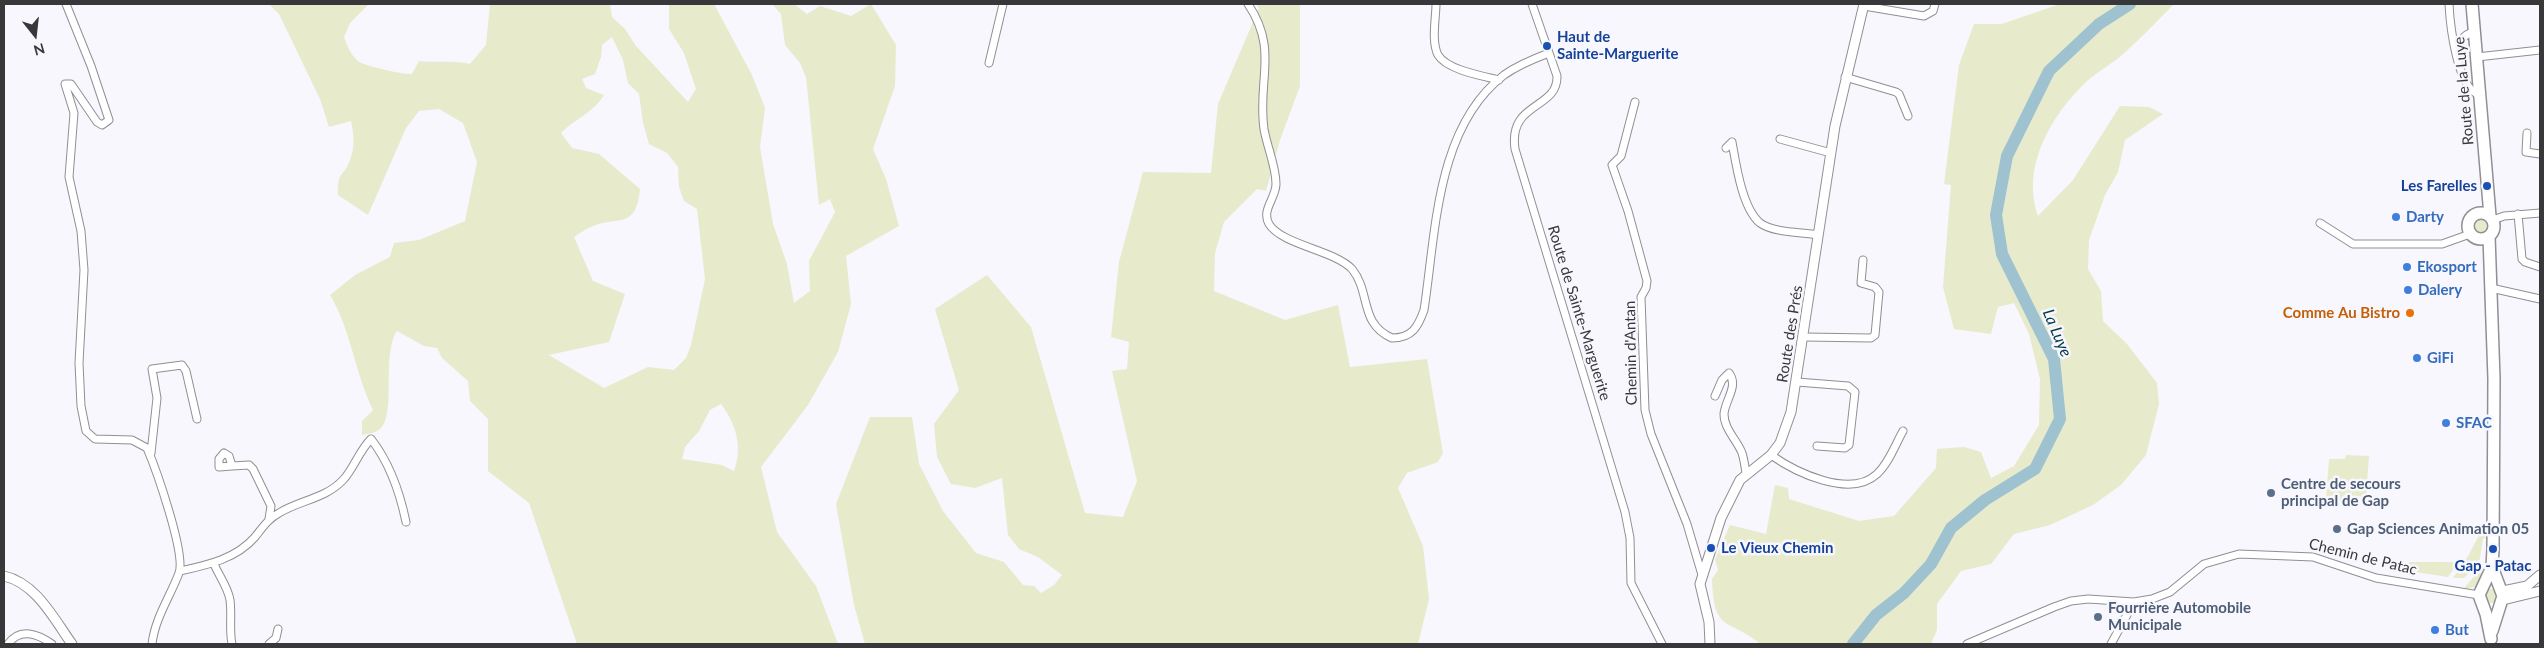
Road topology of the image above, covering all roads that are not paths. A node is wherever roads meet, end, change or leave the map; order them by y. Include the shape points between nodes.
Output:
1 (66, 4) edge
2 (1003, 4) edge
3 (1248, 4) edge
4 (1436, 4) edge
5 (1532, 4) edge
6 (1935, 4) edge
7 (2449, 4) edge
8 (2472, 4) edge
9 (1864, 5) edge
10 (2474, 32) junction
11 (2540, 50) edge
12 (1549, 53) junction
13 (2477, 57) junction
14 (2458, 59) junction
15 (989, 63) dead end
16 (1845, 76) junction
17 (1499, 80) junction
18 (2480, 95) junction
19 (1635, 102) dead end
20 (1908, 116) dead end
21 (2527, 133) dead end
22 (1780, 139) dead end
23 (1726, 148) dead end
24 (1831, 153) junction
25 (2540, 154) edge
26 (2486, 176) junction
27 (2540, 211) edge
28 (2518, 214) junction
29 (2476, 215) junction
30 (2491, 218) junction
31 (2320, 223) dead end
32 (1818, 234) junction
33 (2489, 236) junction
34 (2474, 237) junction
35 (1863, 260) dead end
36 (2490, 264) junction
37 (2540, 267) edge
38 (2491, 288) junction
39 (2540, 299) edge
40 (1804, 337) junction
41 (1796, 382) junction
42 (1715, 396) dead end
43 (197, 419) dead end
44 (1903, 431) dead end
45 (1817, 446) dead end
46 (1771, 455) junction
47 (150, 456) junction
48 (232, 466) dead end
49 (1746, 473) junction
50 (269, 519) junction
51 (406, 522) dead end
52 (214, 564) junction
53 (2492, 567) junction
54 (180, 571) junction
55 (1702, 575) junction
56 (4, 576) edge
57 (2538, 578) edge
58 (2540, 591) edge
59 (2483, 595) junction
60 (2501, 596) junction
61 (2134, 602) junction
62 (278, 628) dead end
63 (2490, 642) edge
64 (8, 644) edge
65 (52, 644) edge
66 (72, 644) edge
67 (152, 644) edge
68 (232, 644) edge
69 (269, 644) edge
70 (1662, 644) edge
71 (1710, 644) edge
72 (1968, 644) edge
73 (2111, 644) edge

1 - 47 street via 92,66 109,120 102,125 97,122 71,84 65,84 74,113 69,177 81,231 84,270 79,363 83,423 95,439 132,440 147,448
2 - 15 street
3 - 17 street via 1260,25 1267,54 1264,128 1276,185 1267,212 1269,223 1280,233 1346,264 1356,276 1376,328 1392,338 1410,334 1419,324 1424,310 1446,168 1457,137 1472,110
4 - 17 street via 1437,54 1457,68
5 - 12 street, Route de Sainte-Marguerite
6 - 9 street via 1933,11 1924,16
7 - 14 street via 2453,46
8 - 10 main road, Route de la Luye
9 - 16 street, Route des Prés
10 - 13 main road, Route de la Luye
10 - 14 street via 2461,39
11 - 13 street
12 - 17 street via 1522,64
12 - 70 street, Route de Sainte-Marguerite via 1557,76 1556,89 1530,108 1520,120 1514,137 1515,150 1625,512 1630,538 1631,584
13 - 18 main road, Route de la Luye
14 - 18 street via 2470,90
16 - 20 street via 1896,92
16 - 24 street, Route des Prés
18 - 26 main road, Route de la Luye
19 - 55 street, Chemin d'Antan via 1620,156 1612,165 1647,281 1641,297 1645,410
21 - 25 street via 2526,152
22 - 24 street
23 - 32 street via 1732,142 1749,209 1761,223 1778,229
24 - 32 street, Route des Prés
26 - 29 main road, Route de la Luye
26 - 30 main road, Route de la Luye
27 - 28 street
28 - 30 street
28 - 37 street via 2522,259
29 - 30 main road via 2485,213
29 - 34 main road via 2470,221
30 - 33 main road via 2493,230
31 - 34 street via 2353,244 2442,244
32 - 40 street, Route des Prés
33 - 34 main road
33 - 36 main road
34 - 36 main road
35 - 40 street via 1861,283 1876,286 1879,292 1875,335 1871,338
36 - 38 main road
38 - 39 street
38 - 53 main road via 2494,414
40 - 41 street, Route des Prés
41 - 45 street via 1848,386 1855,392 1849,445 1845,448
41 - 46 street, Route des Prés via 1787,429
42 - 49 street via 1729,373 1733,385 1725,406 1725,421 1742,453
43 - 47 street via 182,365 152,369 157,398
44 - 46 street via 1882,468 1860,483 1833,484
46 - 49 street, Route des Prés
47 - 54 street via 167,502
48 - 50 street via 249,465 253,469 271,506
49 - 55 street, Route des Prés via 1733,491 1721,518
50 - 51 street via 335,487 371,439 402,501
50 - 52 street via 243,547
52 - 54 street
52 - 68 street via 230,599
53 - 59 main road
53 - 60 main road
54 - 67 street via 167,597
55 - 71 street, Route des Prés via 1700,591 1709,622
56 - 66 street via 16,580 34,594
57 - 58 street via 2536,587
57 - 60 street
58 - 60 street
59 - 60 main road via 2490,584
59 - 60 main road via 2491,608
59 - 61 street, Chemin de Patac via 2376,578 2313,557 2247,553 2210,561 2170,592
59 - 63 main road
60 - 63 main road
61 - 72 street, Chemin de Patac via 2088,599 2071,602
61 - 73 street
62 - 69 street via 276,638
64 - 65 street via 17,635 27,633 36,634

